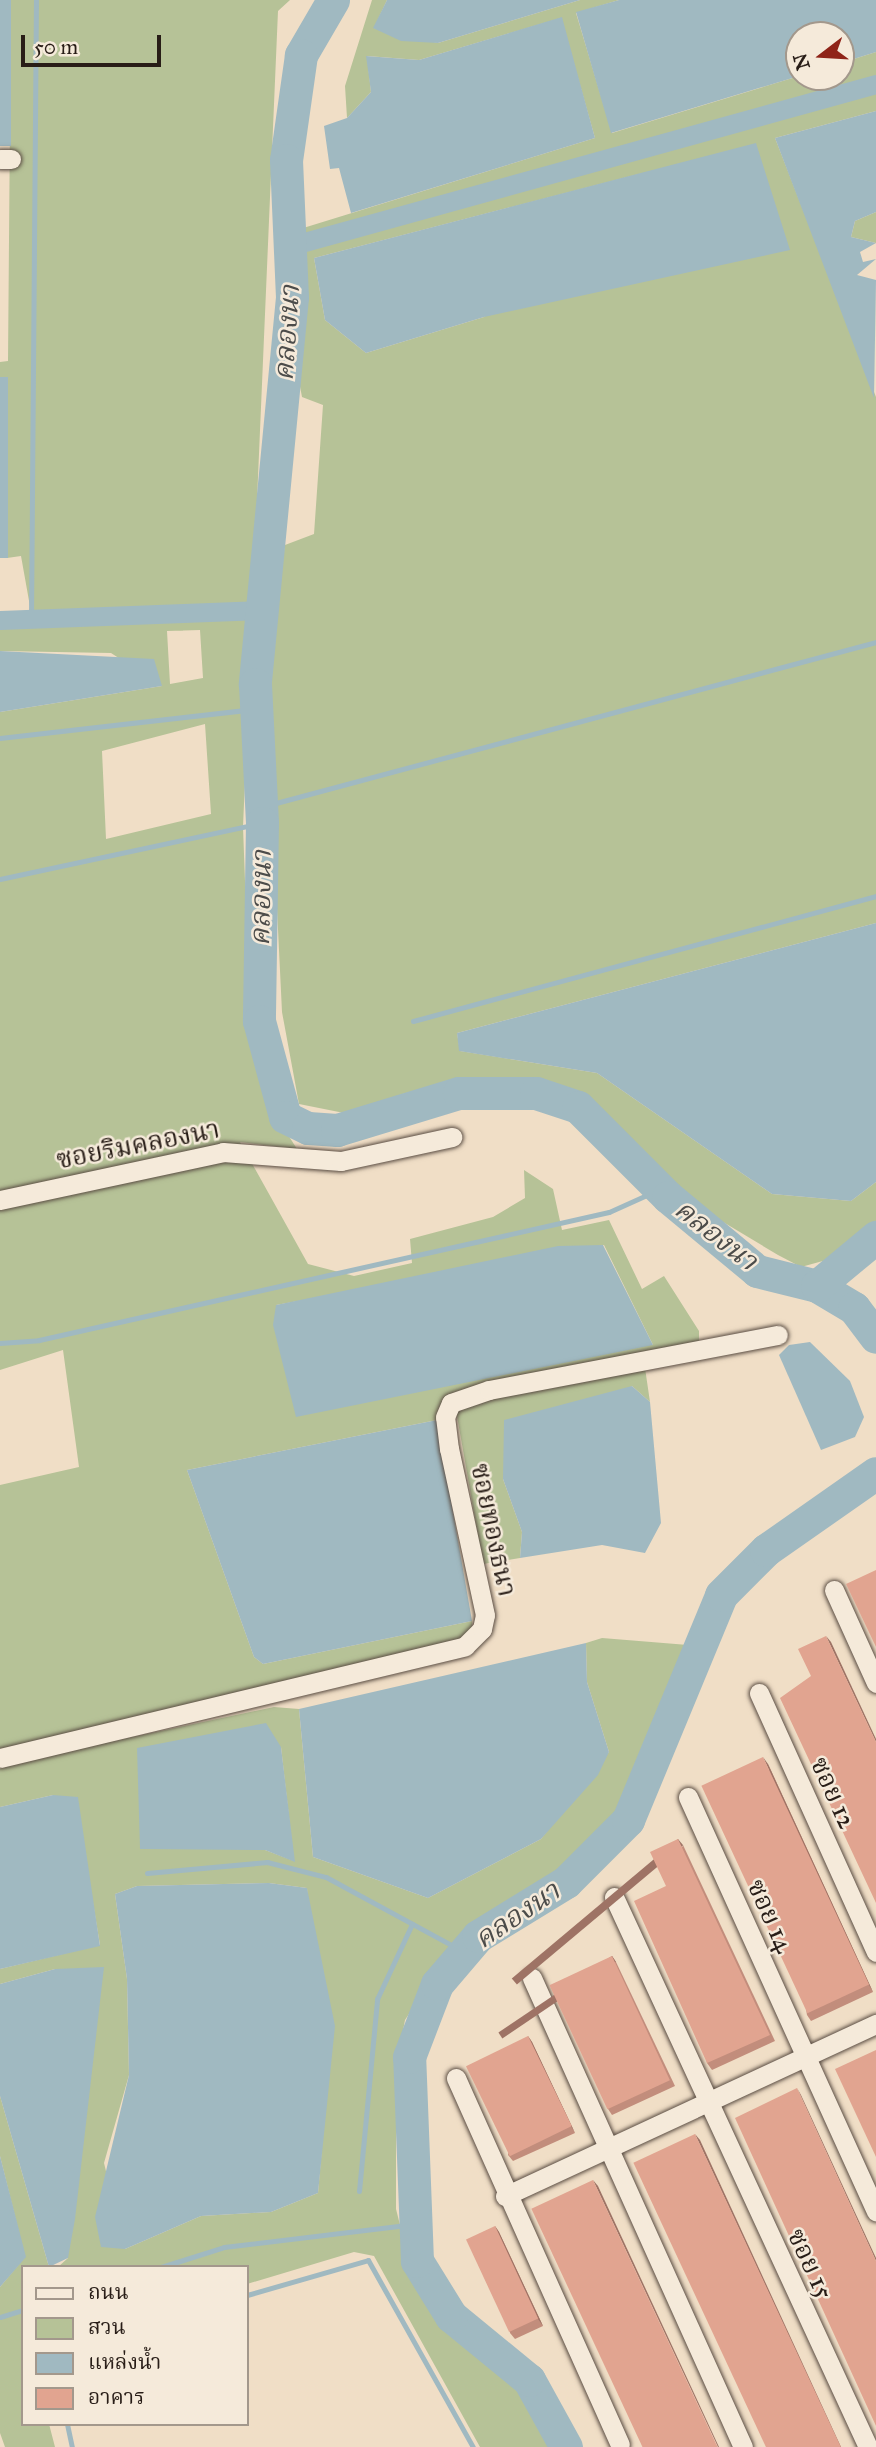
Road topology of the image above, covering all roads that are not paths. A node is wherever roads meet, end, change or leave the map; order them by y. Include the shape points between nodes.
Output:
1 (452, 1136) dead end
2 (0, 1200) edge
3 (778, 1335) dead end
4 (834, 1590) dead end
5 (876, 1683) edge
6 (760, 1693) dead end
7 (0, 1758) edge
8 (688, 1797) dead end
9 (614, 1897) dead end
10 (876, 1952) edge
11 (532, 1978) dead end
12 (876, 2024) edge
13 (804, 2057) junction
14 (456, 2078) dead end
15 (705, 2103) junction
16 (605, 2149) junction
17 (505, 2196) junction
18 (876, 2211) edge
19 (620, 2444) dead end
20 (743, 2447) edge
21 (868, 2447) edge

1 - 2 street, ซอยริมคลองนา via 341,1161 223,1152
3 - 7 street, ซอยทองธนา via 457,1397 445,1417 449,1449 485,1615 482,1629 456,1650
4 - 5 street
6 - 10 street, ซอย 12
8 - 13 street, ซอย 14
9 - 15 street, ซอย 15
11 - 16 street
12 - 13 street
13 - 15 street
13 - 18 street, ซอย 14
14 - 17 street
15 - 16 street
15 - 21 street, ซอย 15
16 - 17 street
16 - 20 street
17 - 19 street

